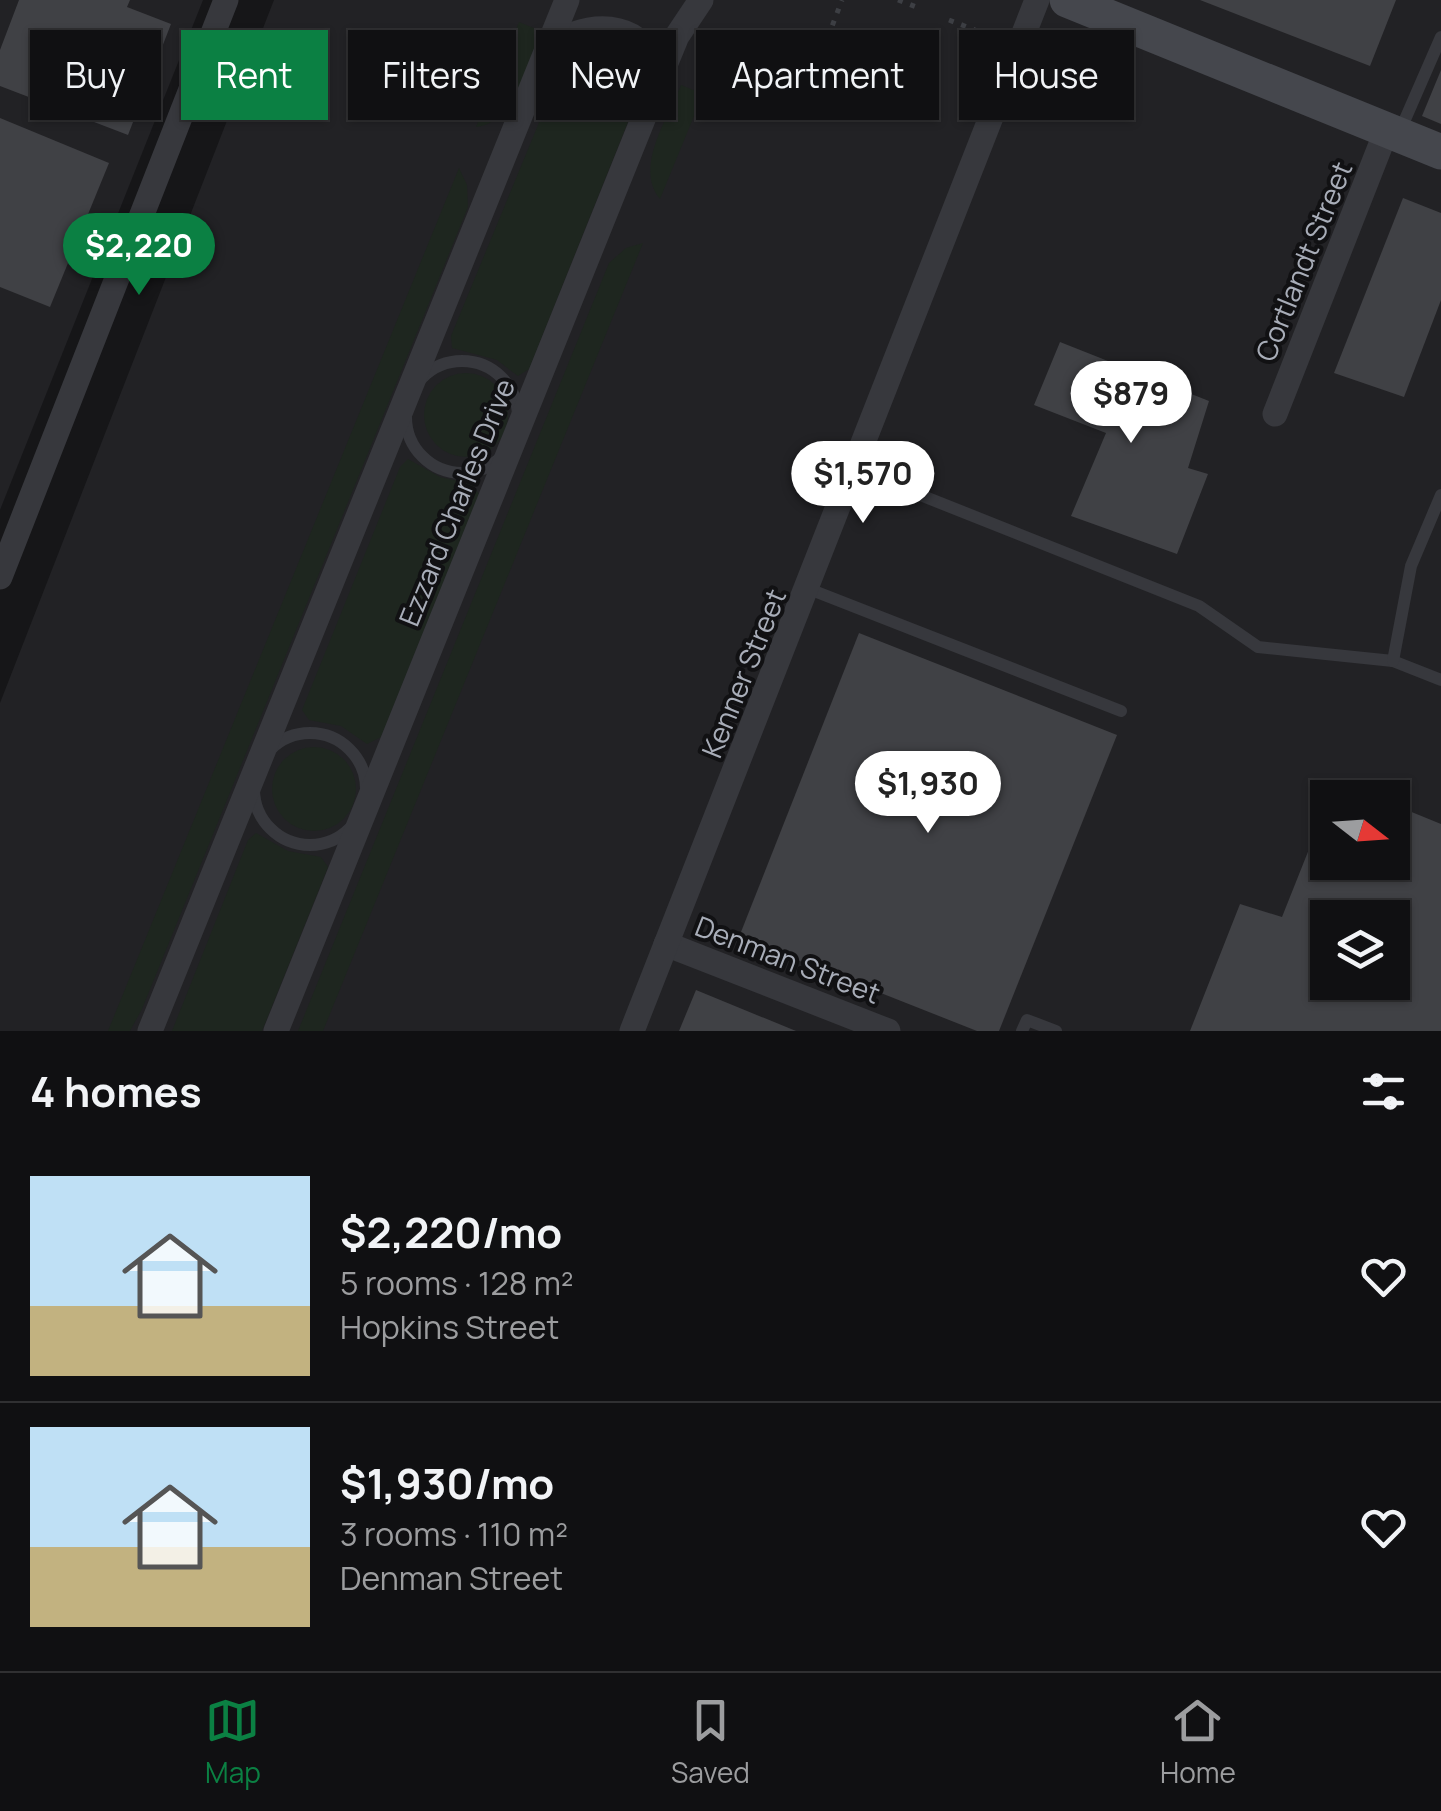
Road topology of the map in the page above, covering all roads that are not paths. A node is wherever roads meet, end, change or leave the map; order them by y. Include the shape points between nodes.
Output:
1 (226, 0) edge
2 (567, 0) edge
3 (701, 0) edge
4 (1037, 0) edge
5 (1067, 0) edge
6 (555, 30) edge
7 (566, 30) edge
8 (627, 30) edge
9 (1441, 37) edge
10 (676, 38) edge
11 (536, 78) edge
12 (643, 120) edge
13 (1393, 132) junction
14 (1441, 152) edge
15 (408, 402) junction
16 (1275, 414) dead end
17 (512, 443) junction
18 (856, 469) junction
19 (1441, 495) edge
20 (0, 577) edge
21 (809, 590) junction
22 (1393, 661) junction
23 (1441, 680) edge
24 (1121, 711) dead end
25 (257, 772) junction
26 (362, 812) junction
27 (666, 944) junction
28 (150, 1031) edge
29 (276, 1031) edge
30 (632, 1031) edge
31 (888, 1031) edge
32 (1022, 1031) edge
33 (1056, 1031) edge

1 - 20 street
2 - 6 street
3 - 10 street, Ezzard Charles Drive
4 - 18 street, Kenner Street
5 - 13 main road
7 - 8 lane via 610,20
9 - 13 lane
11 - 15 street
12 - 17 street, Ezzard Charles Drive
13 - 14 main road
13 - 16 street, Cortlandt Street
15 - 17 lane via 410,438 419,453 448,472 484,470
15 - 17 lane via 441,365 485,365 512,392 518,424
15 - 25 street
17 - 26 street, Ezzard Charles Drive
18 - 21 street, Kenner Street
18 - 22 lane via 1199,606 1258,646
19 - 22 lane via 1411,566
21 - 24 lane
21 - 27 street, Kenner Street
22 - 23 lane
25 - 26 lane via 254,792 265,822 293,843 329,842
25 - 26 lane via 286,738 330,736 360,761 366,778
25 - 28 street
26 - 29 street, Ezzard Charles Drive
27 - 30 street, Kenner Street
27 - 31 street, Denman Street
32 - 33 lane via 1027,1020

